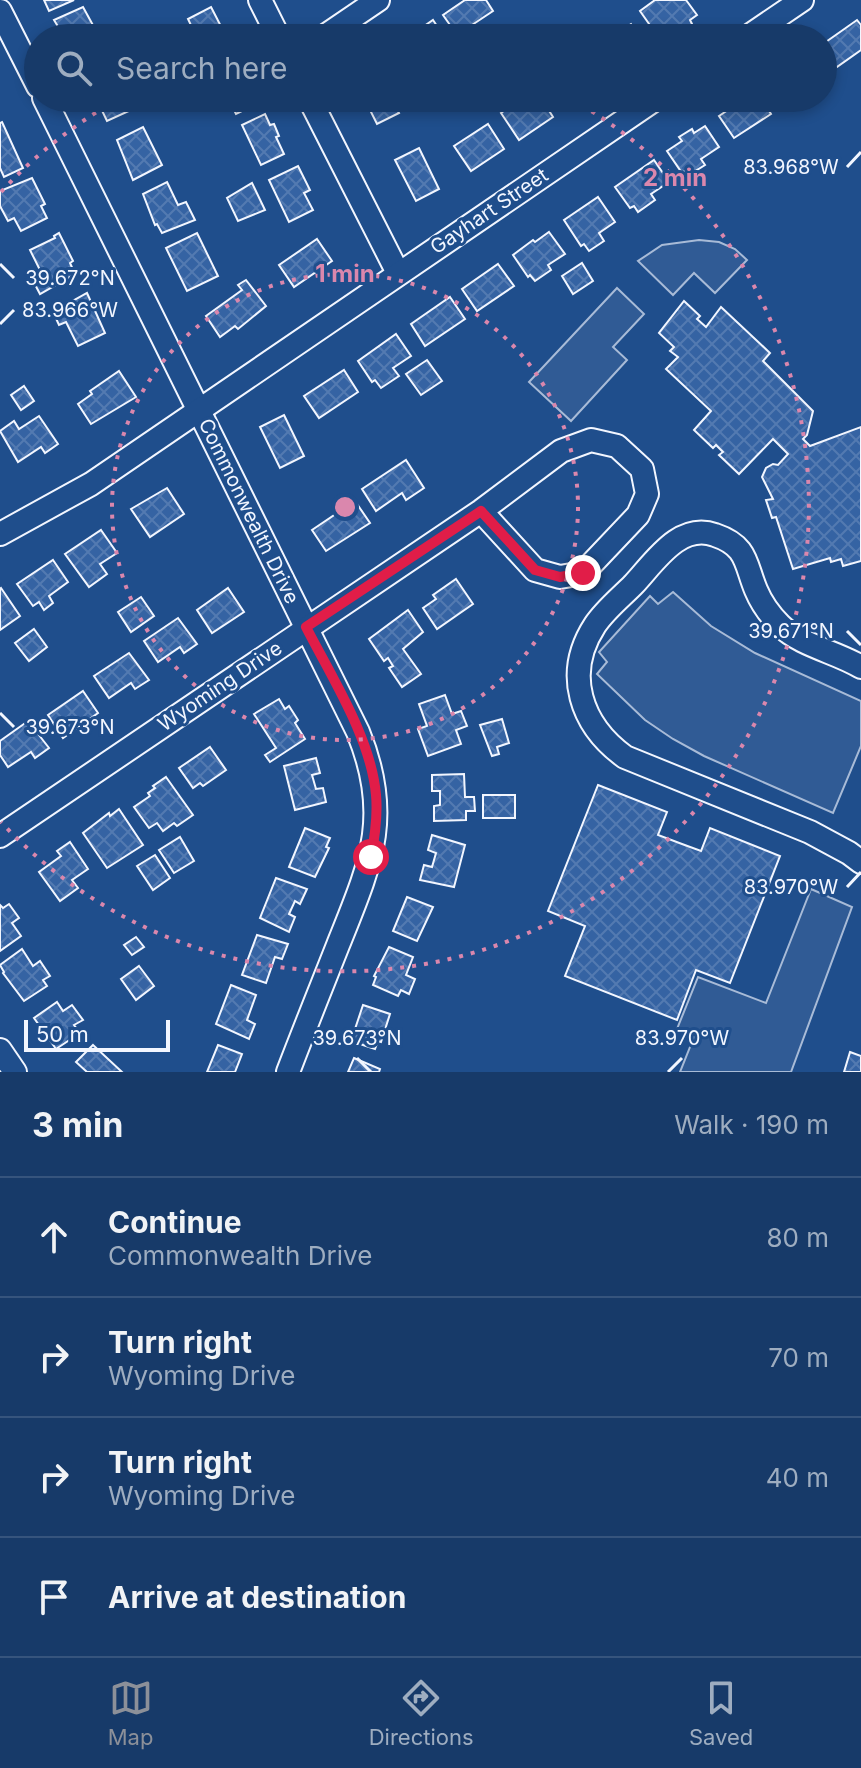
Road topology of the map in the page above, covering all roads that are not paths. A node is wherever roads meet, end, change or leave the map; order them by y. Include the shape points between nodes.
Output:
1 (260, 0) edge
2 (378, 0) edge
3 (802, 0) edge
4 (0, 11) edge
5 (272, 24) edge
6 (343, 24) edge
7 (767, 24) edge
8 (24, 58) edge
9 (51, 112) edge
10 (316, 112) edge
11 (636, 112) edge
12 (398, 273) junction
13 (200, 410) junction
14 (481, 511) junction
15 (0, 534) edge
16 (306, 627) junction
17 (860, 665) edge
18 (0, 836) edge
19 (861, 862) edge
20 (0, 1050) edge
21 (15, 1072) edge
22 (288, 1072) edge

1 - 5 street
2 - 6 street
3 - 7 street
4 - 8 street
9 - 13 street, Commonwealth Drive
10 - 12 street
11 - 12 street, Gayhart Street
12 - 13 street, Gayhart Street
13 - 15 street, Gayhart Street via 91,484
13 - 16 street, Commonwealth Drive
14 - 14 street, Wyoming Drive via 535,570 560,577 583,573 638,515 647,494 642,469 617,446 591,440 561,451
14 - 16 street, Wyoming Drive
16 - 18 street, Wyoming Drive
16 - 22 street, Commonwealth Drive via 367,752 377,813 366,876
17 - 19 street via 782,627 757,593 745,554 714,534 692,533 671,543 598,621 583,648 578,677 592,726 625,757 810,832
20 - 21 street

